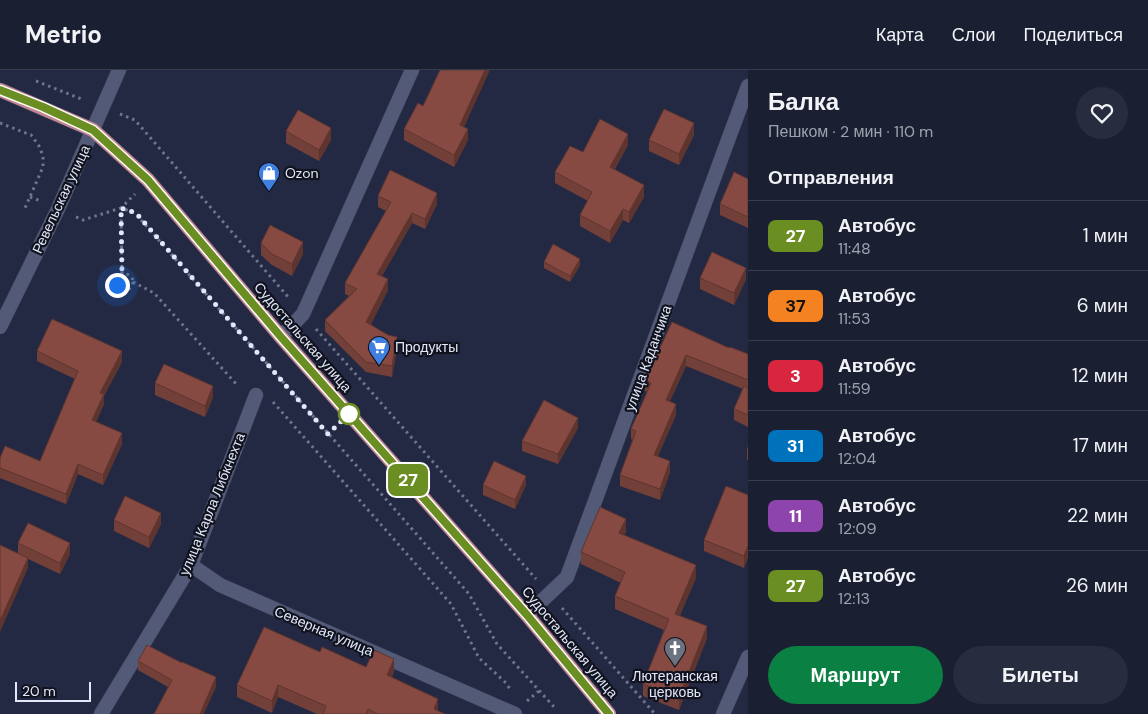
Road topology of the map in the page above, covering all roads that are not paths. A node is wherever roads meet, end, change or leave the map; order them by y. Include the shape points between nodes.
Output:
1 (119, 70) edge
2 (412, 70) edge
3 (748, 86) edge
4 (0, 90) edge
5 (93, 130) junction
6 (0, 327) edge
7 (281, 337) junction
8 (256, 395) road end
9 (191, 565) junction
10 (527, 615) junction
11 (748, 657) edge
12 (519, 709) edge
13 (102, 714) edge
14 (608, 714) edge
15 (723, 714) edge

1 - 5 street, Ревельская улица
2 - 7 street via 303,314
3 - 10 street, улица Каданчика via 567,577
4 - 5 highway, Судостальская улица
5 - 6 street, Ревельская улица
5 - 7 highway, Судостальская улица via 148,180
7 - 10 highway, Судостальская улица
8 - 9 street, улица Карла Либкнехта
9 - 12 street, Северная улица via 220,586
9 - 13 street, улица Карла Либкнехта
10 - 14 highway, Судостальская улица
11 - 15 street

